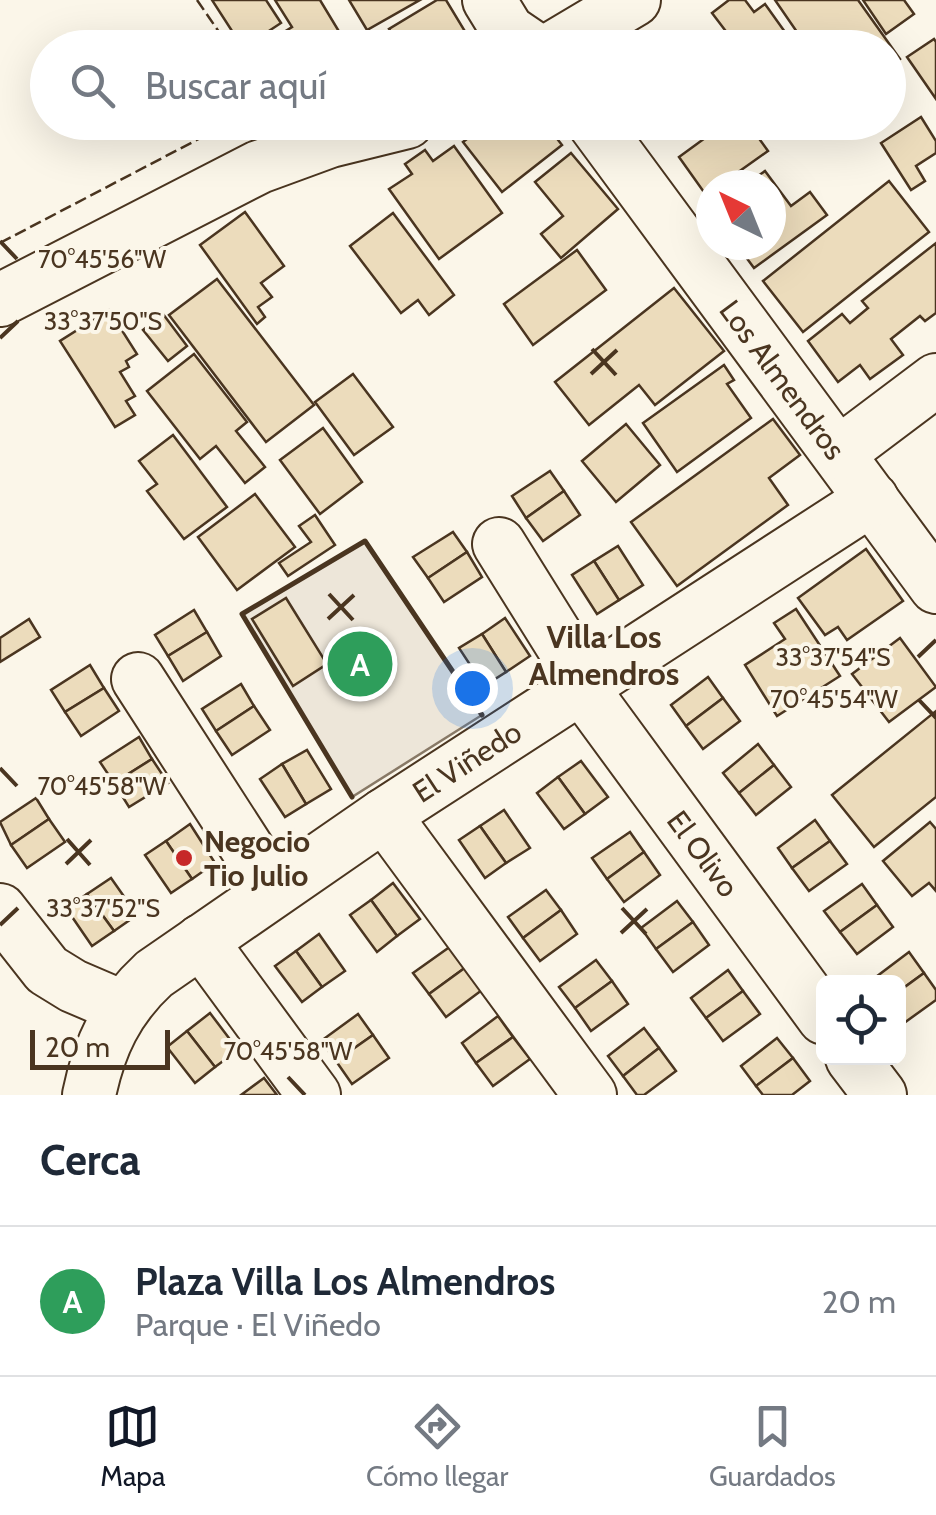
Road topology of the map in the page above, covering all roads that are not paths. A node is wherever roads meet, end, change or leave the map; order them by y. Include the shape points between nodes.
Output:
1 (489, 0) edge
2 (634, 0) edge
3 (508, 30) edge
4 (583, 30) edge
5 (334, 140) edge
6 (606, 140) edge
7 (0, 300) edge
8 (936, 380) edge
9 (839, 453) junction
10 (872, 499) junction
11 (498, 544) dead end
12 (936, 587) edge
13 (138, 679) dead end
14 (582, 688) junction
15 (384, 814) junction
16 (274, 890) junction
17 (0, 910) edge
18 (201, 941) junction
19 (122, 1007) junction
20 (816, 1007) edge
21 (857, 1065) edge
22 (89, 1095) edge
23 (314, 1095) edge
24 (590, 1095) edge
25 (880, 1095) edge

1 - 3 street
2 - 4 street
5 - 7 street via 259,166
6 - 9 street, Los Almendros
8 - 9 street
9 - 10 street, Los Almendros
10 - 12 street, Los Almendros
10 - 14 street, El Viñedo
11 - 14 street, El Olivo
13 - 16 street
14 - 15 street, El Viñedo
14 - 20 street, El Olivo
15 - 16 street, El Viñedo
15 - 24 street
16 - 18 street, El Viñedo
17 - 19 street via 46,970
18 - 19 street, El Viñedo
18 - 23 street
19 - 22 street
21 - 25 street

